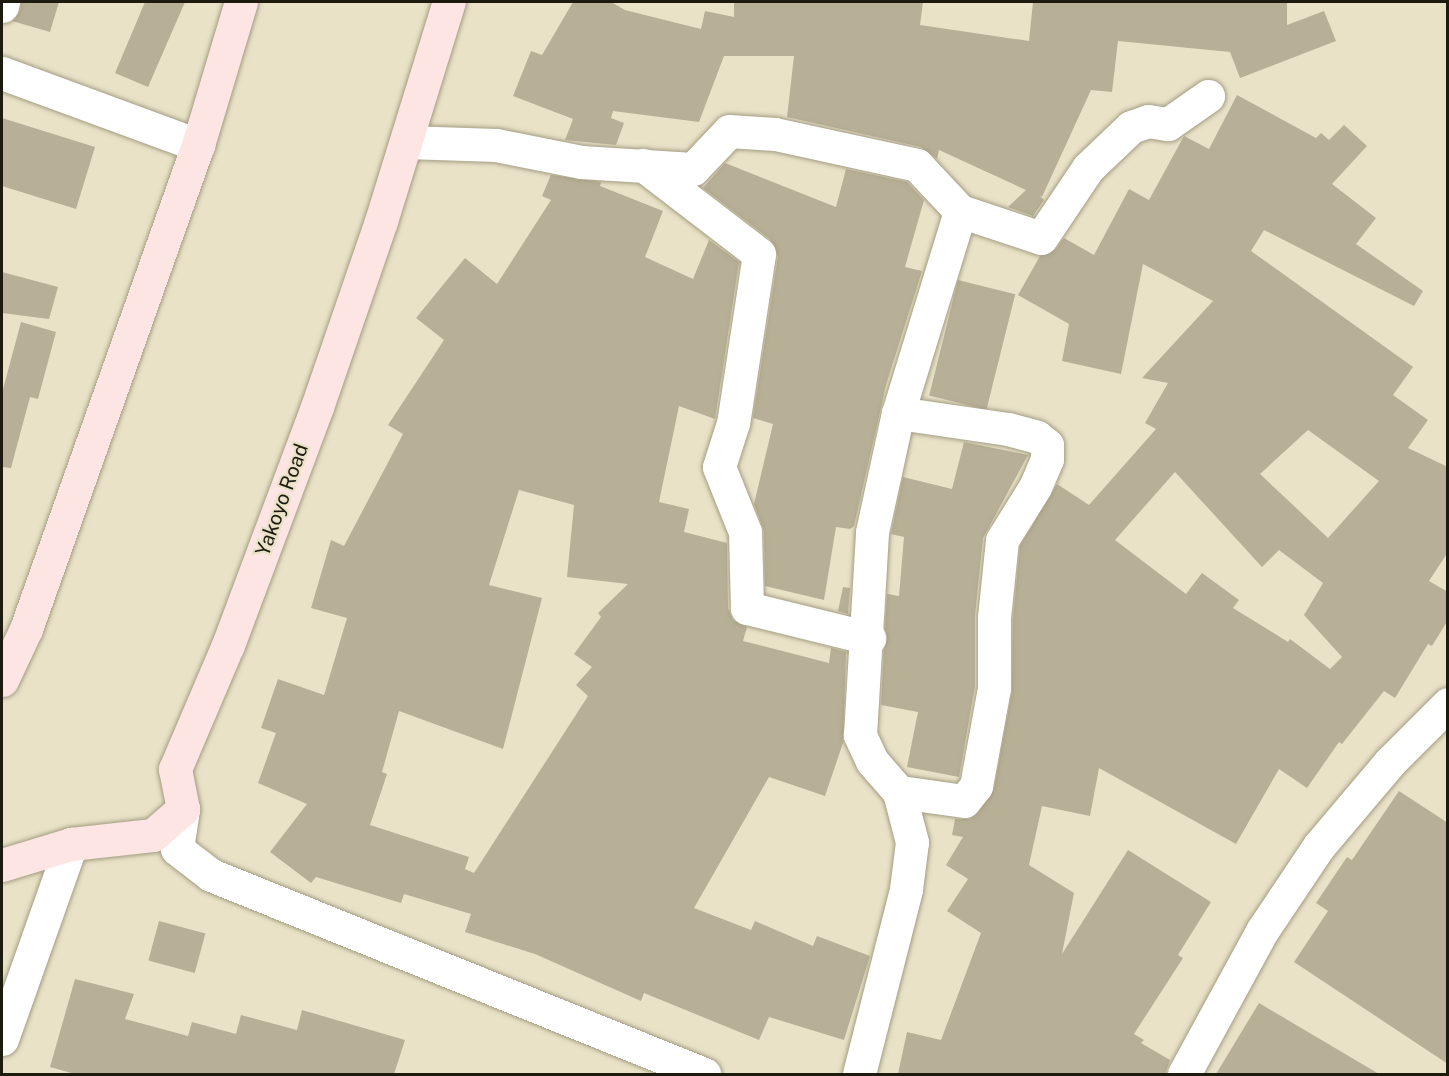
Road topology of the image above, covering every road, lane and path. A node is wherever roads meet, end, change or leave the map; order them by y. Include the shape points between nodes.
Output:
1 (3, 2) edge
2 (241, 2) edge
3 (449, 2) edge
4 (2, 6) edge
5 (2, 73) edge
6 (1208, 96) dead end
7 (406, 142) junction
8 (198, 145) junction
9 (644, 165) junction
10 (960, 211) junction
11 (898, 413) junction
12 (868, 638) junction
13 (2, 680) edge
14 (1448, 704) edge
15 (899, 792) junction
16 (183, 809) junction
17 (71, 844) junction
18 (2, 865) edge
19 (2, 1039) edge
20 (704, 1074) edge
21 (859, 1074) edge
22 (1185, 1074) edge

1 - 4 street
2 - 8 main road
3 - 7 main road, Yakoyo Road
5 - 8 street
6 - 10 street via 1168,124 1148,121 1131,127 1088,168 1041,238
7 - 9 street via 496,145 581,162
7 - 16 main road, Yakoyo Road via 317,407 228,645 175,769
8 - 13 main road via 26,629
9 - 10 street via 693,169 729,131 775,134 917,165
9 - 12 street via 759,254 733,423 718,466 745,532 747,608
10 - 11 street
11 - 12 street via 872,532
11 - 15 street via 1008,429 1047,445 1047,459 1035,487 1002,540 994,618 994,688 976,786 964,801
12 - 15 street via 860,735 872,761
14 - 22 street via 1390,762 1319,846 1262,930
15 - 21 street via 912,842 906,889
16 - 17 main road via 153,835
16 - 20 street via 177,849 211,875
17 - 18 main road
17 - 19 street

